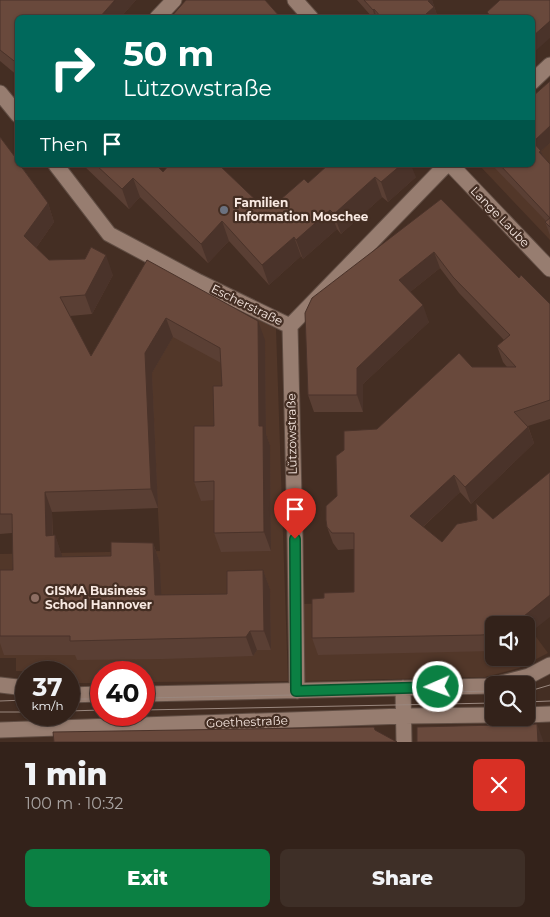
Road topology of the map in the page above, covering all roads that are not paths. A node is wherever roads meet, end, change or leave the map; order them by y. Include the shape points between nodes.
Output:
1 (174, 0) edge
2 (294, 0) edge
3 (160, 15) edge
4 (308, 15) edge
5 (550, 65) edge
6 (535, 79) edge
7 (0, 93) edge
8 (15, 111) edge
9 (58, 167) edge
10 (444, 167) edge
11 (453, 167) edge
12 (550, 269) edge
13 (290, 326) junction
14 (550, 665) edge
15 (403, 688) junction
16 (296, 691) junction
17 (155, 694) edge
18 (550, 714) edge
19 (535, 715) edge
20 (404, 716) junction
21 (485, 716) edge
22 (4, 730) edge
23 (45, 735) edge
24 (404, 742) edge

1 - 3 street
2 - 4 street
5 - 6 street
7 - 8 street
9 - 13 street, Escherstraße via 109,234
10 - 13 street, Escherstraße
11 - 12 street, Lange Laube
13 - 16 street, Lützowstraße
14 - 15 street via 529,676 490,686
15 - 16 street
15 - 20 street
16 - 17 street
18 - 19 street
20 - 21 street, Goethestraße
20 - 23 street, Goethestraße
20 - 24 street
22 - 23 street, Goethestraße

